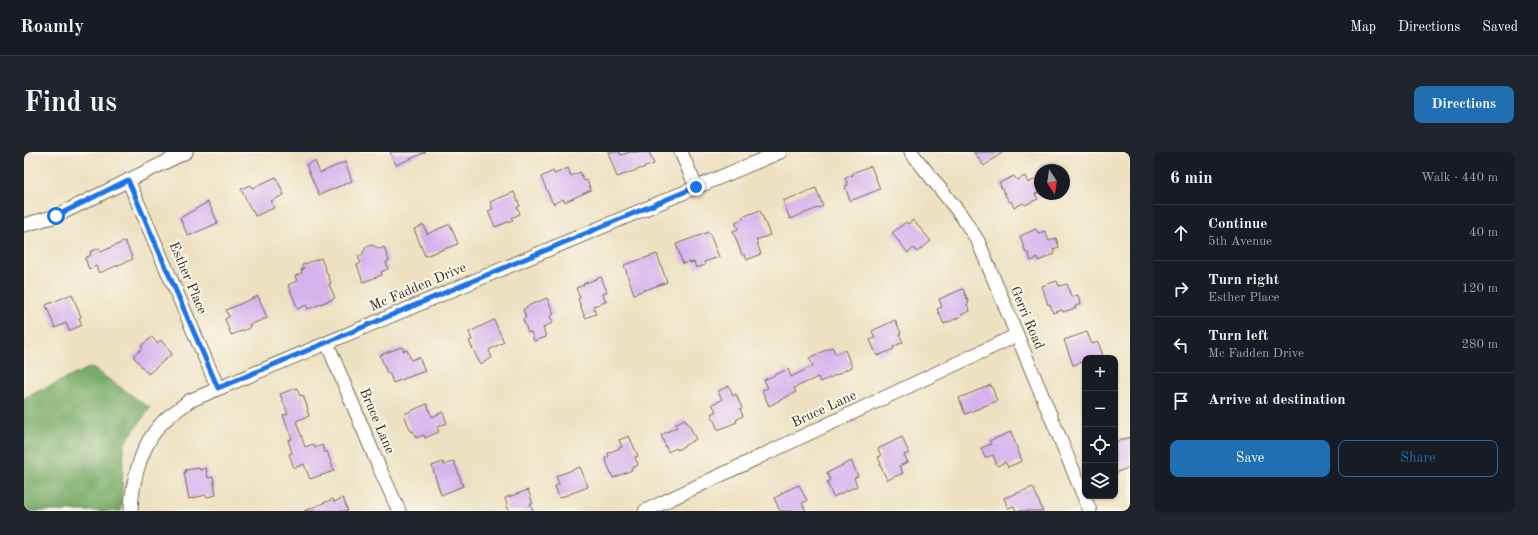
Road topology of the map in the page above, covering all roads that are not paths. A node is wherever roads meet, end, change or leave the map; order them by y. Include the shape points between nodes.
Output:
1 (186, 152) edge
2 (681, 152) edge
3 (780, 152) edge
4 (910, 152) edge
5 (128, 180) junction
6 (696, 187) junction
7 (24, 225) edge
8 (1017, 335) junction
9 (327, 343) junction
10 (218, 388) junction
11 (131, 511) edge
12 (399, 511) edge
13 (645, 511) edge
14 (1090, 511) edge

1 - 5 street
2 - 6 street
3 - 6 street, Mc Fadden Drive
4 - 8 street, Gerri Road via 961,215 978,241
5 - 7 street via 56,216
5 - 10 street, Esther Place
6 - 9 street, Mc Fadden Drive
8 - 13 street, Bruce Lane
8 - 14 street, Gerri Road
9 - 10 street, Mc Fadden Drive
9 - 12 street, Bruce Lane
10 - 11 street, Mc Fadden Drive via 189,401 166,419 146,445 135,477

